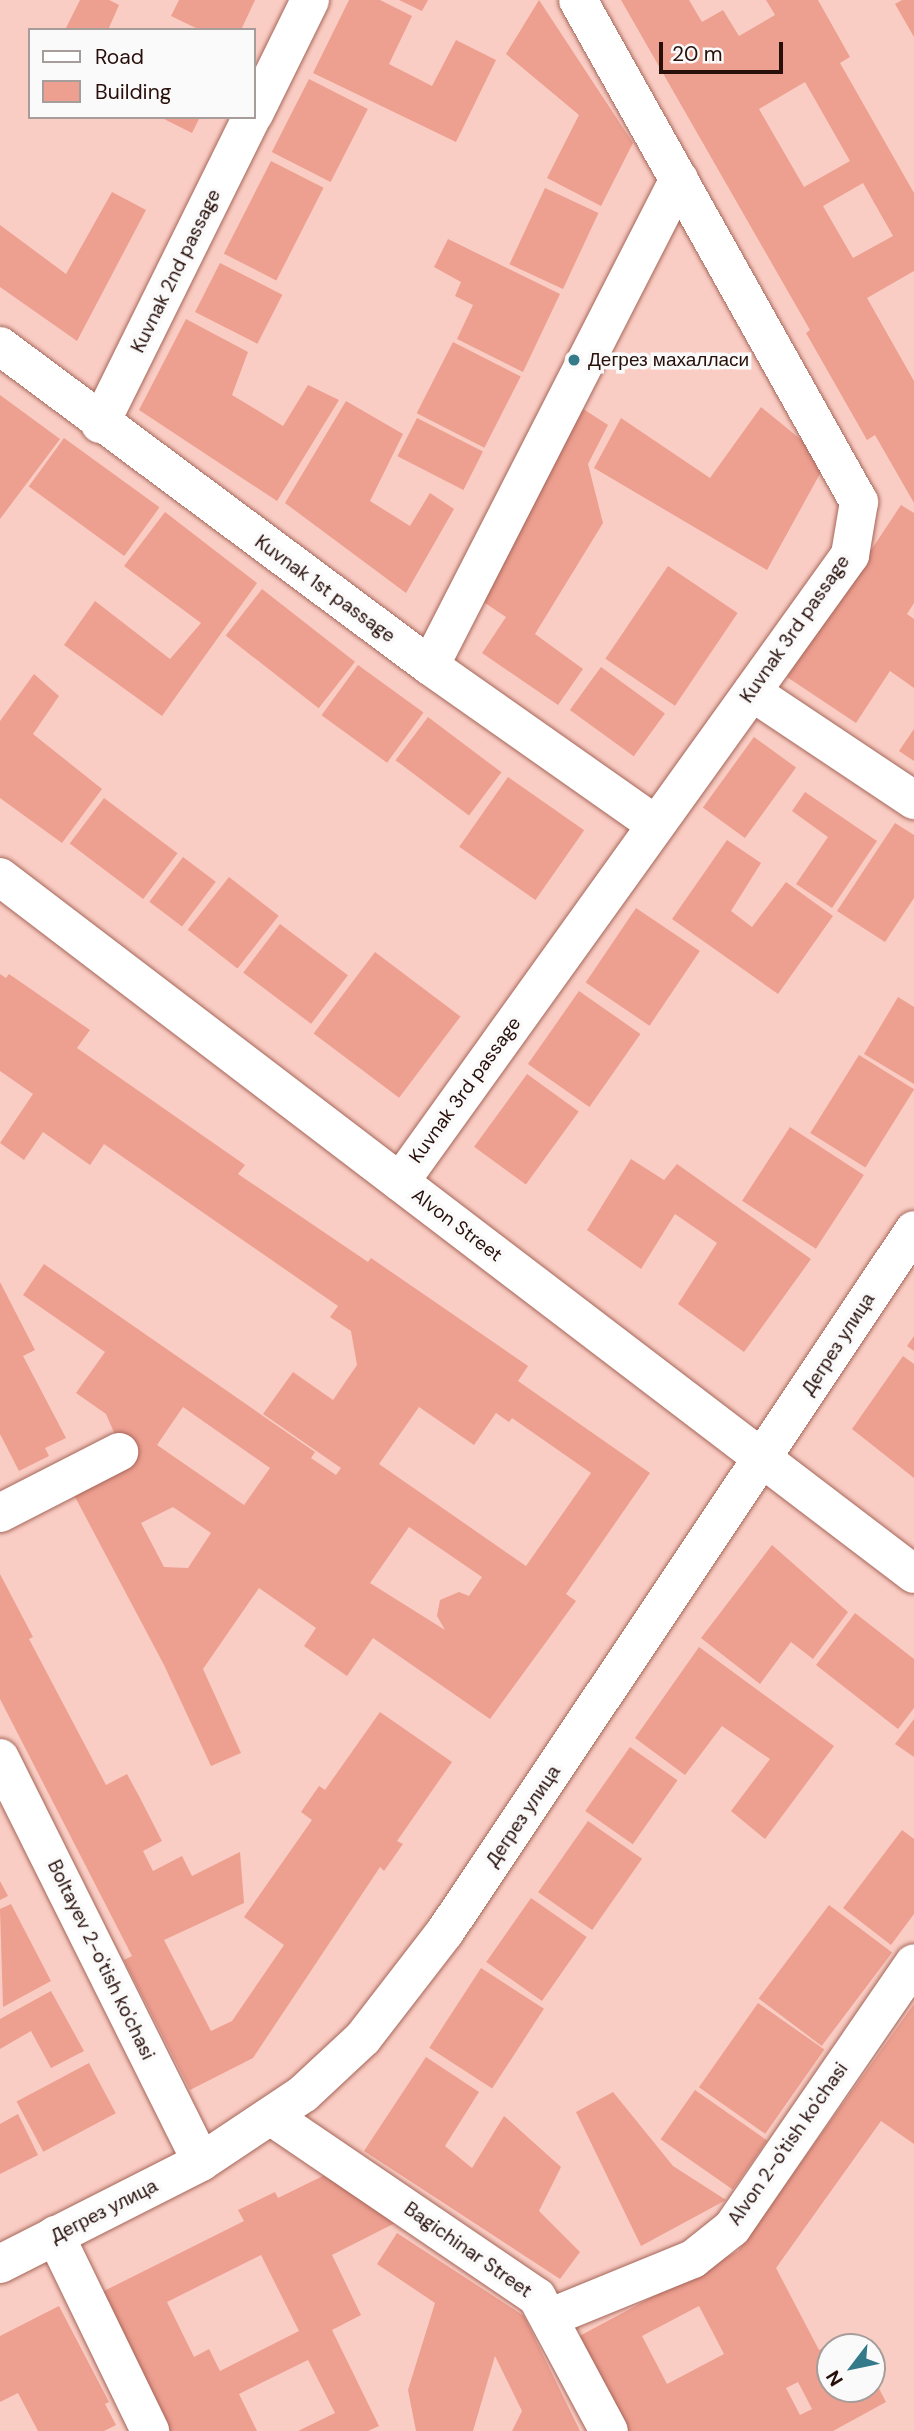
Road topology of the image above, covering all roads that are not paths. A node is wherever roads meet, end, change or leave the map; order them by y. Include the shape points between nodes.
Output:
1 (310, 0) edge
2 (578, 0) edge
3 (256, 110) edge
4 (252, 119) edge
5 (679, 179) junction
6 (0, 346) edge
7 (100, 424) junction
8 (430, 666) junction
9 (752, 692) junction
10 (914, 800) edge
11 (656, 825) junction
12 (0, 877) edge
13 (400, 1181) junction
14 (914, 1230) edge
15 (119, 1452) dead end
16 (763, 1458) junction
17 (0, 1513) edge
18 (914, 1574) edge
19 (0, 1758) edge
20 (914, 1963) edge
21 (272, 2118) junction
22 (201, 2162) junction
23 (55, 2235) junction
24 (0, 2264) edge
25 (551, 2317) junction
26 (150, 2431) edge
27 (609, 2431) edge

1 - 3 street, Kuvnak 2nd passage
2 - 5 street, Kuvnak 3rd passage
4 - 7 street, Kuvnak 2nd passage
5 - 8 street
5 - 9 street, Kuvnak 3rd passage via 859,502 850,555
6 - 7 street, Kuvnak 1st passage
7 - 8 street, Kuvnak 1st passage
8 - 11 street, Kuvnak 1st passage
9 - 10 street
9 - 11 street, Kuvnak 3rd passage
11 - 13 street, Kuvnak 3rd passage
12 - 13 street, Alvon Street
13 - 16 street, Alvon Street
14 - 16 street, Дегрез улица
15 - 17 street
16 - 18 street, Alvon Street
16 - 21 street, Дегрез улица via 394,2002 334,2068
19 - 22 street, Boltayev 2-o'tish ko'chasi
20 - 25 street, Alvon 2-o'tish ko'chasi via 732,2228 693,2259
21 - 22 street, Дегрез улица
21 - 25 street, Bаgichinar Street via 513,2278 537,2297
22 - 23 street, Дегрез улица
23 - 24 street, Дегрез улица
23 - 26 street
25 - 27 street, Bаgichinar Street

